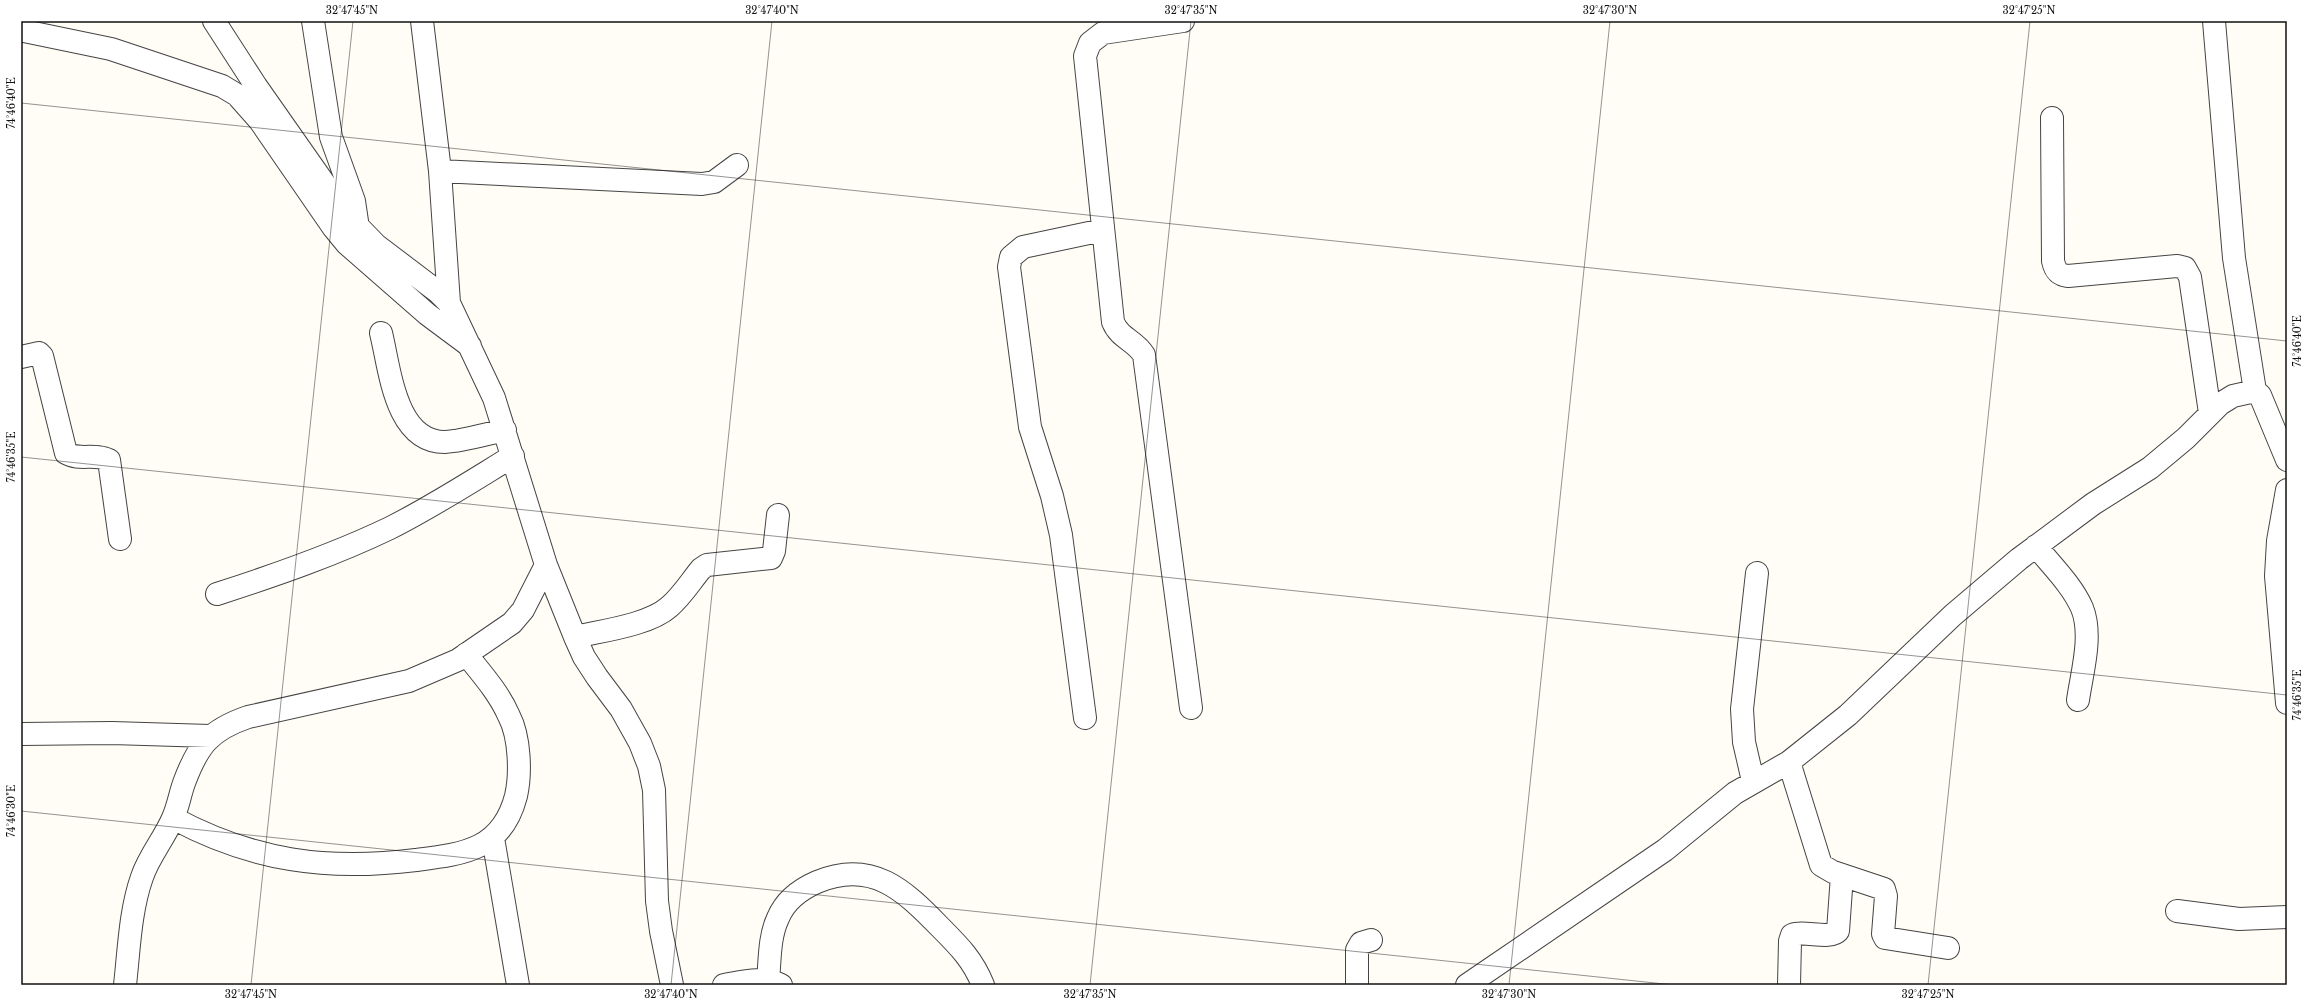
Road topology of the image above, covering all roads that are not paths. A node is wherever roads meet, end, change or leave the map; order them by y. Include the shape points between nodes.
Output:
1 (214, 21) edge
2 (313, 21) edge
3 (422, 21) edge
4 (1183, 21) edge
5 (2214, 21) edge
6 (24, 31) dead end
7 (2052, 118) dead end
8 (737, 165) dead end
9 (440, 171) junction
10 (358, 228) junction
11 (1102, 230) junction
12 (449, 303) junction
13 (381, 333) dead end
14 (470, 346) junction
15 (21, 357) edge
16 (2255, 391) junction
17 (2210, 413) junction
18 (505, 430) junction
19 (513, 456) junction
20 (2287, 460) edge
21 (2287, 490) edge
22 (778, 515) dead end
23 (120, 539) dead end
24 (2036, 546) junction
25 (546, 565) junction
26 (1757, 573) dead end
27 (217, 594) dead end
28 (575, 637) junction
29 (466, 654) junction
30 (2078, 700) dead end
31 (2287, 703) edge
32 (1191, 708) dead end
33 (1085, 718) dead end
34 (21, 734) edge
35 (210, 736) junction
36 (1789, 762) junction
37 (1753, 782) junction
38 (173, 818) junction
39 (493, 838) junction
40 (1842, 875) junction
41 (2177, 911) dead end
42 (2287, 917) edge
43 (1371, 940) dead end
44 (1948, 948) dead end
45 (774, 983) edge
46 (125, 985) edge
47 (518, 985) edge
48 (672, 985) edge
49 (724, 985) edge
50 (983, 985) edge
51 (1357, 985) edge
52 (1467, 985) edge
53 (1789, 985) edge

1 - 10 street via 256,86
2 - 10 street via 331,137 354,200
3 - 9 street
4 - 11 street via 1103,33 1087,48 1085,63
5 - 16 street via 2234,258
6 - 14 street via 111,49 222,86 238,95 260,120 347,244 427,314
7 - 17 street via 2055,269 2058,273 2068,276 2177,266 2185,268 2190,277
8 - 9 street via 714,182 702,184
9 - 12 street
10 - 12 street
11 - 32 street via 1113,322 1118,333 1140,348 1146,365
11 - 33 street via 1023,247 1011,256 1009,267 1030,427 1052,496 1061,535
12 - 14 street
13 - 18 street via 399,405 404,417 420,435 446,442
14 - 18 street via 492,392
15 - 23 street via 39,353 42,356 66,454 109,460
16 - 17 street via 2233,396
16 - 20 street via 2260,395
17 - 24 street via 2186,438 2150,468 2093,504
18 - 19 street
19 - 25 street
19 - 27 street via 390,528 291,570
21 - 31 street via 2278,541 2276,576
22 - 28 street via 771,558 707,566 701,569 670,607 660,613 648,619
24 - 30 street via 2076,597 2082,609 2086,636
24 - 36 street via 1977,593 1848,715
25 - 28 street
25 - 29 street via 523,610 512,623
26 - 37 street via 1742,710 1744,742
28 - 48 street via 592,670 621,709 640,743 649,766 654,790 657,901
29 - 35 street via 409,681 248,717 232,722
29 - 39 street via 502,700 511,718 519,756 519,784 512,810
34 - 35 street
35 - 38 street via 197,754
36 - 37 street
36 - 40 street via 1818,859 1825,868
37 - 52 street via 1702,818 1665,850
38 - 39 street via 241,848 326,864 373,865 454,856 477,848
38 - 46 street via 146,866 136,895
39 - 47 street
40 - 44 street via 1884,889 1884,938
40 - 53 street via 1838,931 1833,934 1792,935
41 - 42 street via 2239,920
43 - 51 street via 1361,943 1357,950
45 - 49 street via 754,980
45 - 50 street via 773,932 784,907 809,886 835,876 854,874 878,878 906,893 964,952 975,966

